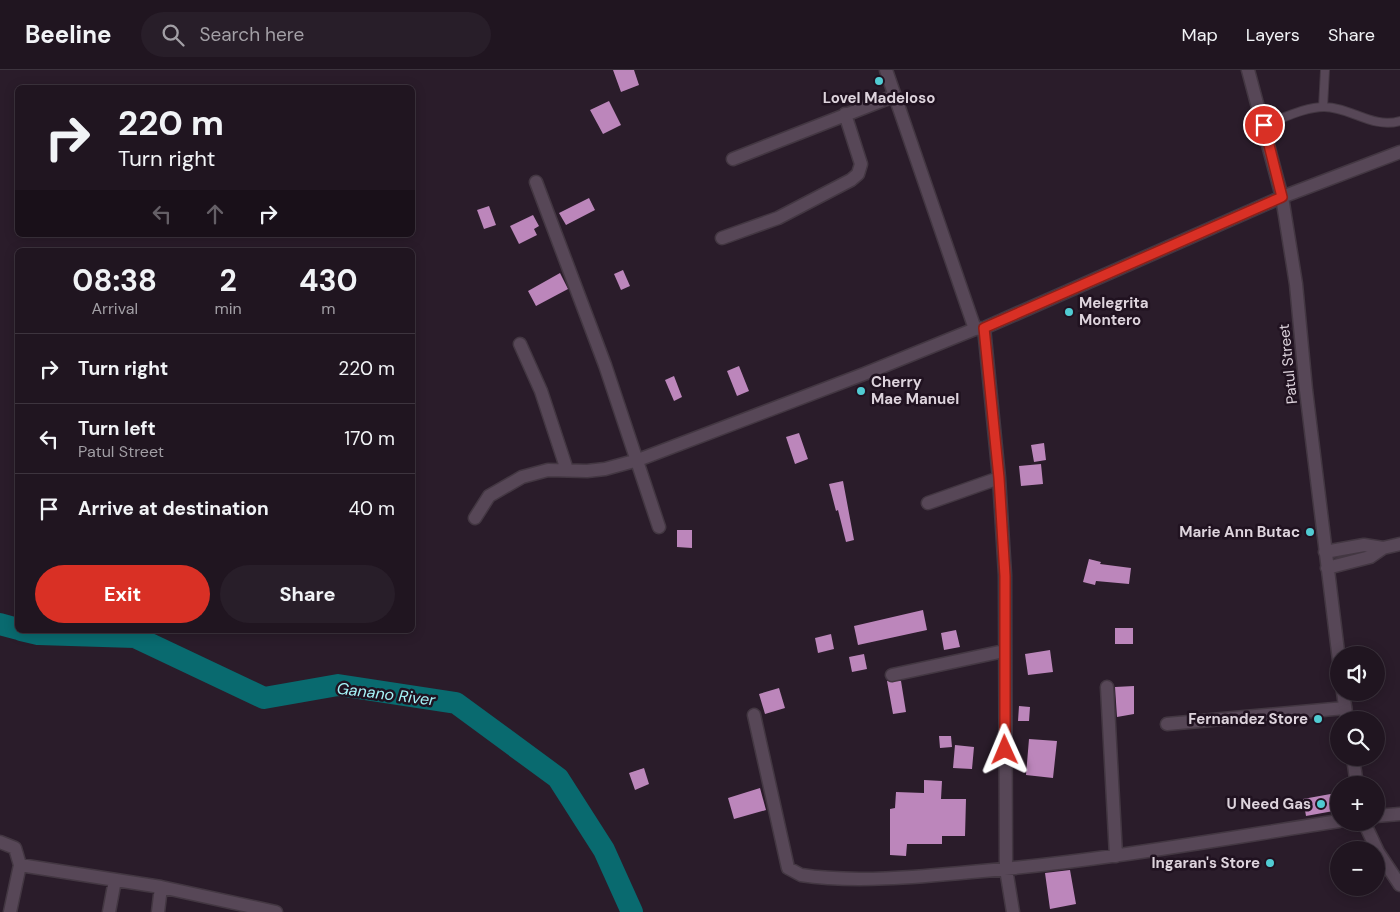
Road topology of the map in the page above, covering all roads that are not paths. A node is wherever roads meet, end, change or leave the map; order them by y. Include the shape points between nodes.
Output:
1 (886, 70) edge
2 (1248, 70) edge
3 (1325, 70) edge
4 (894, 96) junction
5 (1323, 107) junction
6 (845, 114) junction
7 (1400, 121) edge
8 (1264, 125) junction
9 (1400, 152) edge
10 (733, 159) dead end
11 (1400, 159) edge
12 (536, 182) dead end
13 (1282, 197) junction
14 (722, 238) dead end
15 (979, 328) junction
16 (520, 344) dead end
17 (638, 460) junction
18 (566, 470) junction
19 (999, 478) junction
20 (928, 503) dead end
21 (475, 518) dead end
22 (659, 527) dead end
23 (1400, 544) edge
24 (1383, 548) junction
25 (1325, 552) junction
26 (1327, 568) junction
27 (1337, 646) edge
28 (1004, 651) junction
29 (892, 674) dead end
30 (1106, 687) dead end
31 (1330, 715) edge
32 (754, 716) dead end
33 (1167, 724) dead end
34 (1400, 814) edge
35 (1385, 815) edge
36 (1330, 822) edge
37 (1368, 831) edge
38 (0, 842) edge
39 (1116, 856) junction
40 (20, 865) junction
41 (1006, 869) junction
42 (115, 880) junction
43 (1400, 886) edge
44 (161, 887) junction
45 (237, 907) edge
46 (10, 912) edge
47 (109, 912) edge
48 (158, 912) edge
49 (276, 912) edge
50 (1013, 912) edge

1 - 4 street
2 - 8 street, Patul Street
3 - 5 lane
4 - 6 street
4 - 15 street
5 - 7 lane via 1370,121
5 - 8 lane
6 - 10 street
6 - 14 street via 861,164 858,174 778,218
8 - 13 street, Patul Street
9 - 11 street
9 - 13 street
12 - 17 street
13 - 15 street
13 - 25 street, Patul Street via 1296,284
15 - 17 street
15 - 19 street
16 - 18 street via 541,391
17 - 18 street via 605,469
17 - 22 street
18 - 21 street via 548,470 504,486 488,496
19 - 20 street
19 - 28 street via 1005,576
23 - 24 street
24 - 25 street via 1364,545
24 - 26 street via 1370,557
25 - 26 street, Patul Street
26 - 27 street, Patul Street
28 - 29 street
28 - 41 street
30 - 39 street
31 - 33 street
32 - 41 street via 788,868 794,873 814,877 912,878
34 - 35 street
36 - 39 street
37 - 43 street
38 - 40 street via 15,848
39 - 41 street
40 - 42 street
40 - 46 street
41 - 50 street
42 - 44 street
42 - 47 street
44 - 45 street
44 - 48 street
45 - 49 street

